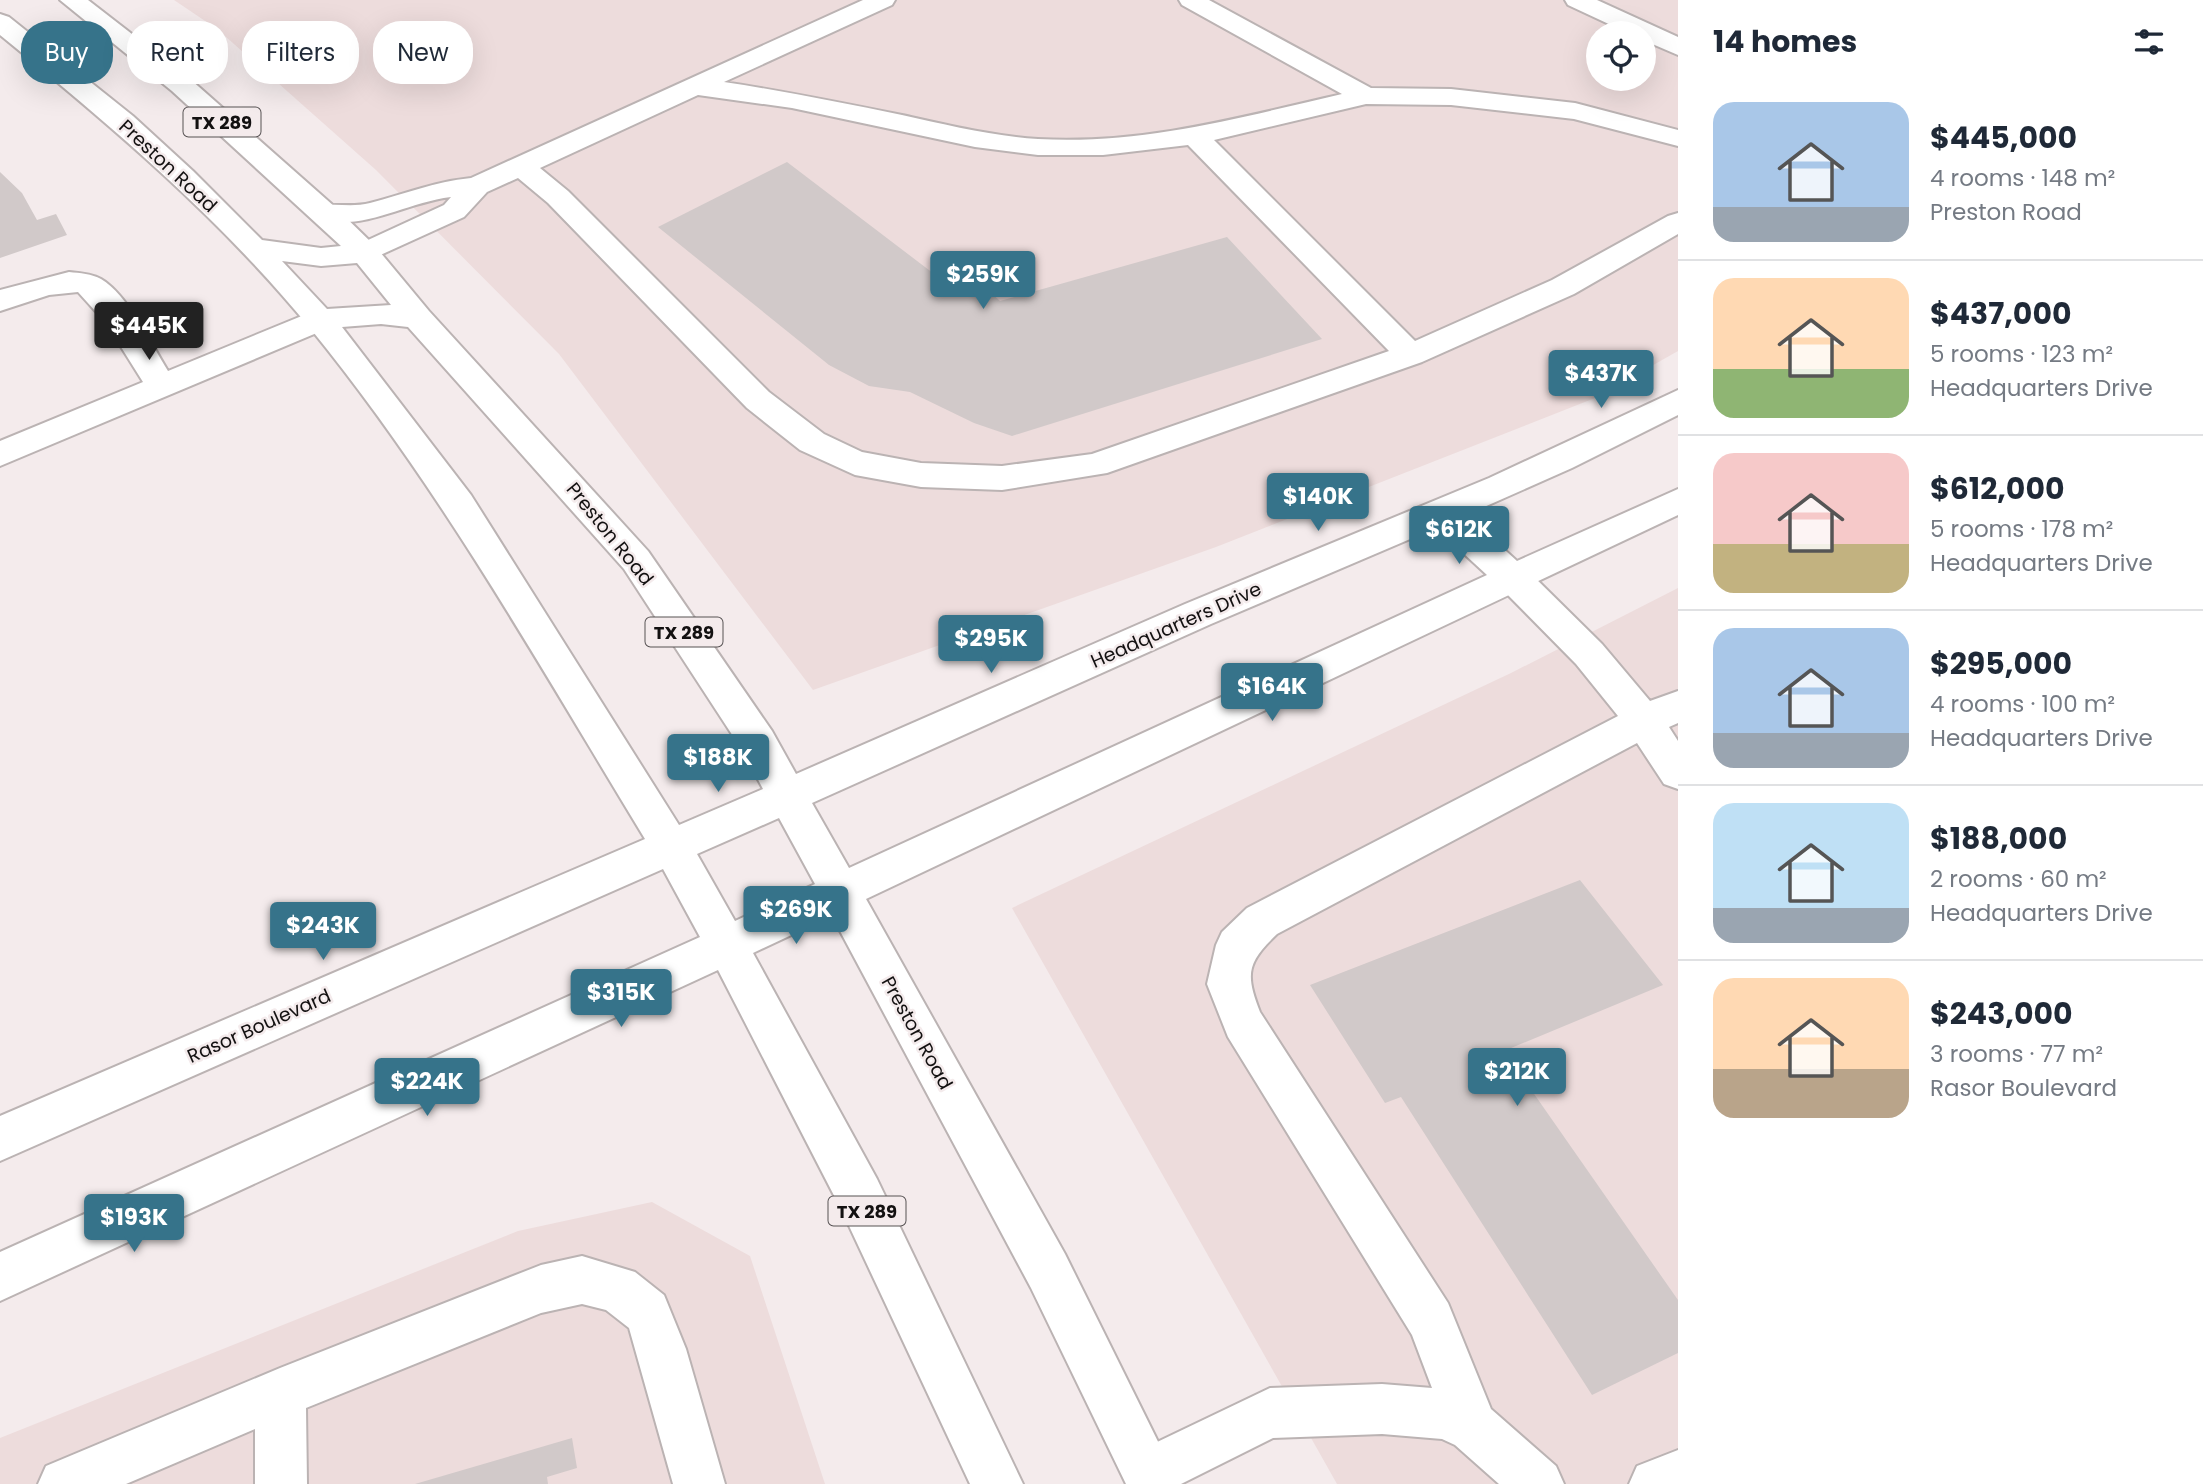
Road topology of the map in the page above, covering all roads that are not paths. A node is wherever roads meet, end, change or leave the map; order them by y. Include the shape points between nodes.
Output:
1 (72, 0) edge
2 (883, 0) edge
3 (1191, 0) edge
4 (1577, 0) edge
5 (0, 22) edge
6 (1678, 47) edge
7 (694, 86) junction
8 (1366, 96) junction
9 (1195, 136) junction
10 (1678, 138) edge
11 (521, 166) junction
12 (477, 186) junction
13 (325, 214) junction
14 (1678, 222) edge
15 (253, 248) junction
16 (365, 253) junction
17 (0, 301) edge
18 (418, 318) junction
19 (320, 320) junction
20 (1411, 355) junction
21 (161, 386) junction
22 (1678, 401) edge
23 (0, 454) edge
24 (1678, 501) edge
25 (1441, 512) junction
26 (1514, 579) junction
27 (1661, 714) edge
28 (1678, 773) edge
29 (788, 797) junction
30 (672, 848) junction
31 (840, 891) junction
32 (726, 944) junction
33 (0, 1139) edge
34 (0, 1277) edge
35 (280, 1393) junction
36 (1473, 1427) junction
37 (1678, 1476) edge
38 (1151, 1479) edge
39 (64, 1484) edge
40 (281, 1484) edge
41 (699, 1484) edge
42 (998, 1484) edge
43 (1538, 1484) edge
44 (1655, 1484) edge

1 - 13 main road, Preston Road / TX 289 via 181,85
2 - 7 main road
3 - 8 main road
4 - 6 main road
5 - 15 main road, Preston Road / TX 289 via 122,122
7 - 9 main road via 1038,147 1103,147
7 - 11 main road
8 - 9 main road
8 - 10 main road via 1451,97 1575,111
9 - 20 main road
11 - 12 main road
11 - 20 main road via 558,197 758,400 812,442 855,463 921,475 1002,478 1095,465
12 - 13 main road via 429,192 376,212
12 - 16 main road via 454,211
13 - 16 main road, Preston Road / TX 289
14 - 20 main road via 1563,288
15 - 16 main road via 321,257
15 - 19 main road, Preston Road / TX 289
16 - 18 main road, Preston Road / TX 289
17 - 21 main road via 51,284 88,284 104,296
18 - 19 main road via 365,314
18 - 29 main road, Preston Road / TX 289 via 636,559 758,743
19 - 21 main road
19 - 30 main road, Preston Road / TX 289 via 459,504
21 - 23 main road
22 - 25 main road, Headquarters Drive
24 - 26 main road
25 - 26 main road
25 - 29 main road, Headquarters Drive
26 - 27 main road via 1589,654
26 - 31 main road
27 - 28 main road
27 - 36 main road via 1262,921 1237,945 1228,984 1243,1023 1431,1320
29 - 30 main road, Headquarters Drive
29 - 31 main road, Preston Road / TX 289
30 - 32 main road, Preston Road / TX 289
30 - 33 main road, Rasor Boulevard
31 - 32 main road
31 - 38 main road, Preston Road / TX 289 via 1048,1271
32 - 34 main road
32 - 42 main road, Preston Road / TX 289 via 860,1196
35 - 39 main road
35 - 40 main road
35 - 41 main road via 541,1289 582,1280 618,1290 647,1312
36 - 38 main road via 1444,1414 1382,1409 1270,1413
36 - 43 main road
37 - 44 main road

